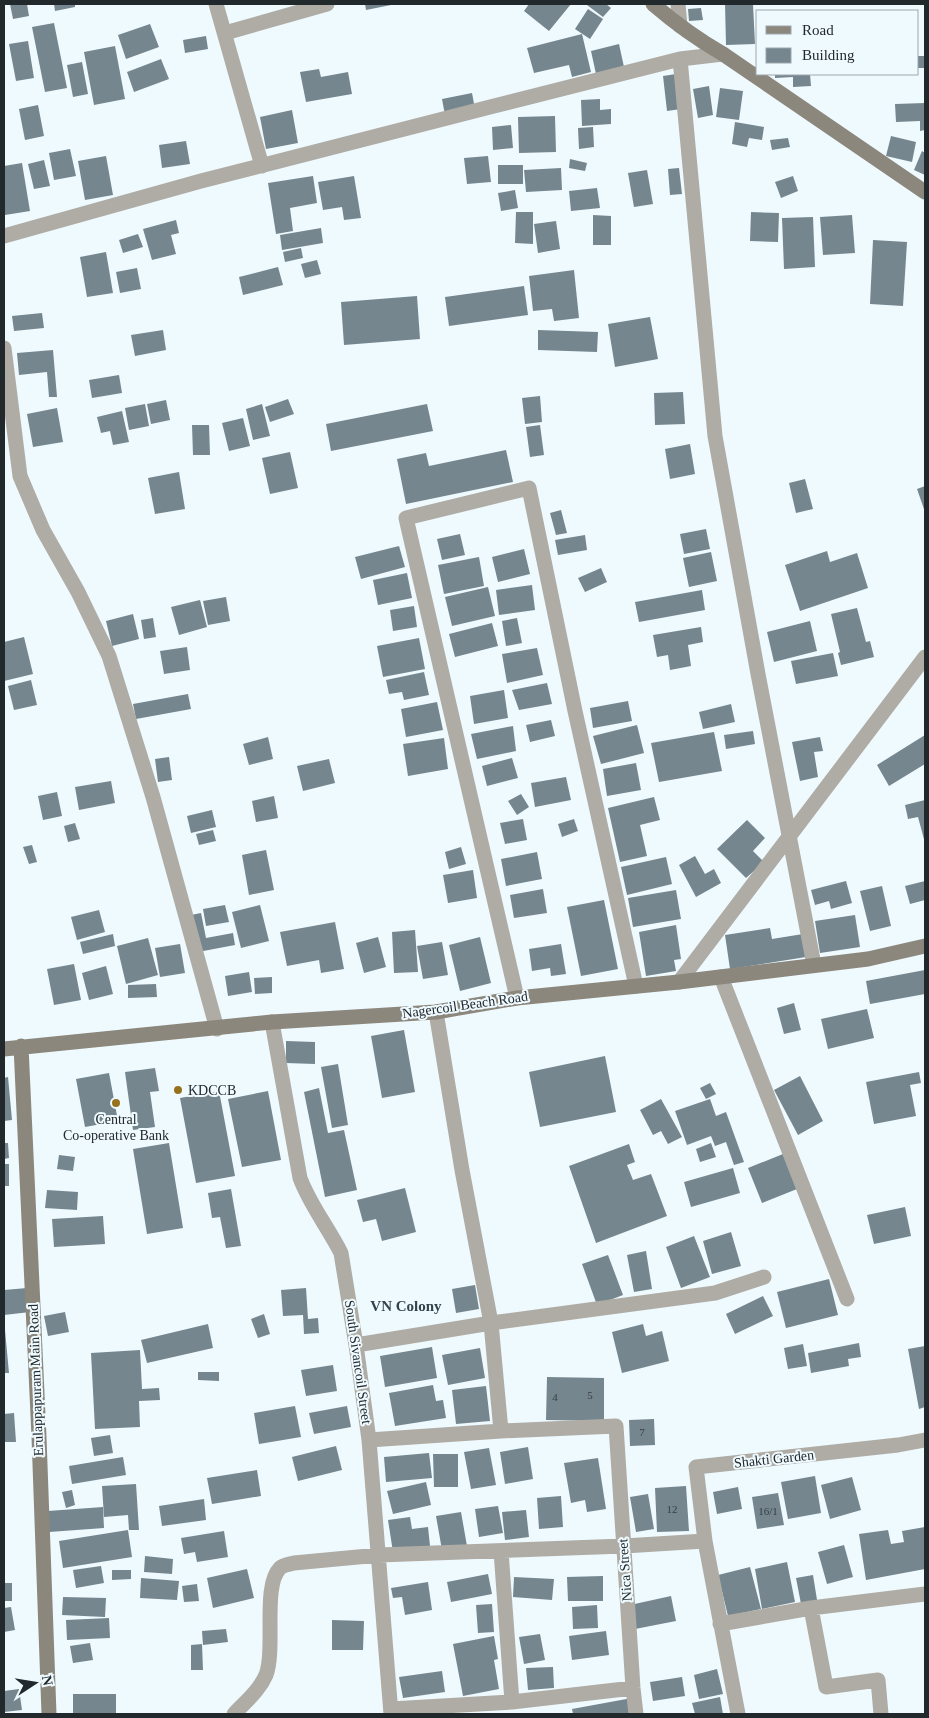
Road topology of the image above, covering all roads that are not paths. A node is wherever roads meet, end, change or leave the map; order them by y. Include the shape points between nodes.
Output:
1 (216, 4) edge
2 (327, 4) edge
3 (653, 4) edge
4 (678, 4) edge
5 (680, 26) junction
6 (225, 33) junction
7 (723, 54) junction
8 (680, 59) junction
9 (262, 166) junction
10 (925, 192) edge
11 (4, 236) edge
12 (4, 348) edge
13 (925, 657) edge
14 (789, 839) junction
15 (925, 946) edge
16 (814, 966) junction
17 (720, 977) junction
18 (679, 982) junction
19 (636, 986) junction
20 (517, 998) junction
21 (436, 1012) junction
22 (272, 1022) junction
23 (217, 1029) junction
24 (21, 1046) junction
25 (4, 1049) edge
26 (764, 1277) dead end
27 (847, 1299) dead end
28 (491, 1323) junction
29 (356, 1345) junction
30 (501, 1431) junction
31 (369, 1440) junction
32 (925, 1440) edge
33 (705, 1541) junction
34 (624, 1546) junction
35 (501, 1551) junction
36 (379, 1555) junction
37 (925, 1594) edge
38 (811, 1608) junction
39 (720, 1624) junction
40 (633, 1688) junction
41 (512, 1702) junction
42 (391, 1712) edge
43 (49, 1714) edge
44 (234, 1714) edge
45 (636, 1714) edge
46 (738, 1714) edge
47 (881, 1714) edge

1 - 6 street
2 - 6 street
3 - 5 main road
4 - 5 street
5 - 7 main road
6 - 9 street
7 - 8 street
7 - 10 main road
8 - 9 street
8 - 14 street via 715,436
9 - 11 street
12 - 23 street via 20,476 43,530 78,592 108,656 153,797
13 - 14 street
14 - 16 street
14 - 18 street
15 - 16 main road, Nagercoil Beach Road via 868,959
16 - 17 main road, Nagercoil Beach Road
17 - 18 main road, Nagercoil Beach Road
17 - 27 street
18 - 19 main road, Nagercoil Beach Road
19 - 20 main road, Nagercoil Beach Road
19 - 20 street via 529,488 406,518
20 - 21 main road, Nagercoil Beach Road
21 - 22 main road, Nagercoil Beach Road
21 - 28 street
22 - 23 main road, Nagercoil Beach Road
22 - 29 street, South Sivancoil Street via 300,1178 306,1195 340,1253
23 - 24 main road, Nagercoil Beach Road
24 - 25 main road, Nagercoil Beach Road
24 - 43 main road, Erulappapuram Main Road
26 - 28 street via 714,1293
28 - 29 street
28 - 30 street
29 - 31 street, South Sivancoil Street
30 - 31 street
30 - 34 street, Nica Street via 616,1426
31 - 36 street, South Sivancoil Street
32 - 33 street, Shakti Garden via 696,1467
33 - 34 street
33 - 39 street
34 - 35 street
34 - 40 street, Nica Street
35 - 36 street
35 - 41 street
36 - 42 street, South Sivancoil Street
36 - 44 street via 294,1563 279,1569 270,1603 270,1658 266,1675 258,1689
37 - 38 street
38 - 39 street
38 - 47 street via 826,1687 878,1680
39 - 46 street
40 - 41 street
40 - 45 street, Nica Street
41 - 42 street

